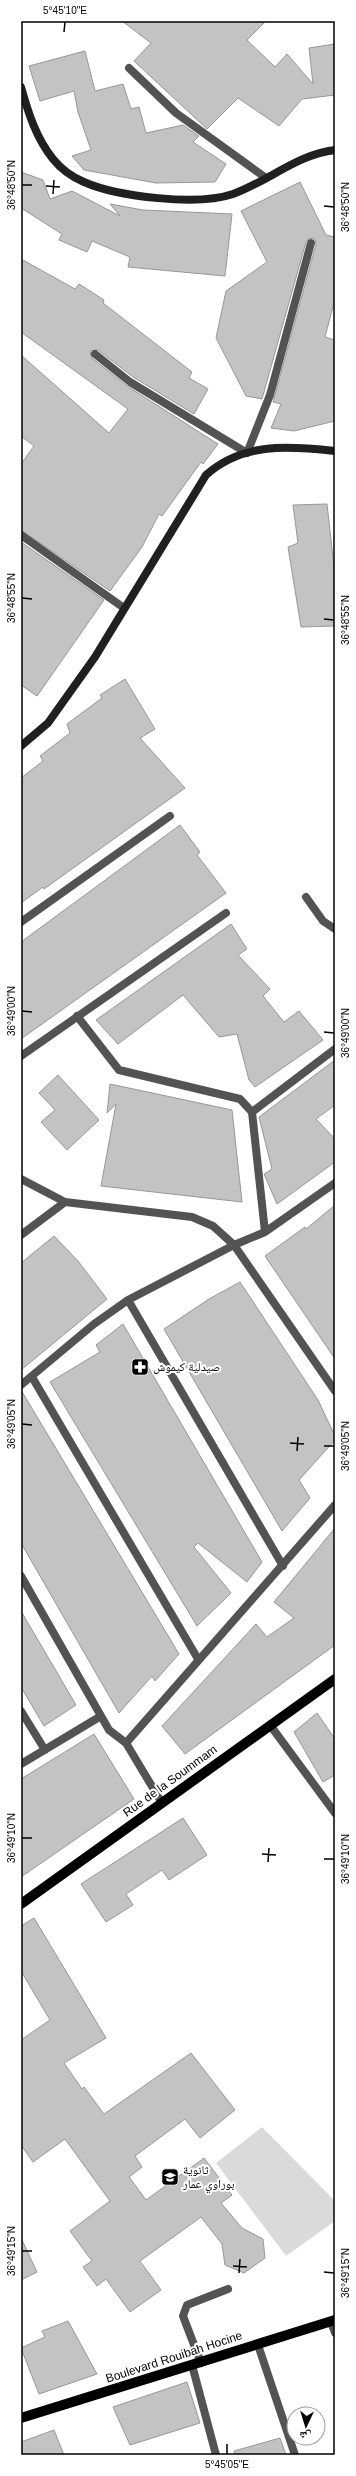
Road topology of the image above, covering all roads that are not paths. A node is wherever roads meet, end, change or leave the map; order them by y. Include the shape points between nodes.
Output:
1 (129, 68) dead end
2 (21, 87) edge
3 (335, 150) edge
4 (266, 178) junction
5 (312, 243) dead end
6 (95, 354) dead end
7 (335, 451) edge
8 (247, 452) junction
9 (21, 535) edge
10 (124, 608) junction
11 (21, 746) edge
12 (170, 816) dead end
13 (306, 897) dead end
14 (226, 913) dead end
15 (21, 922) edge
16 (335, 928) edge
17 (78, 1016) junction
18 (335, 1049) edge
19 (21, 1056) edge
20 (252, 1112) junction
21 (21, 1179) edge
22 (335, 1183) edge
23 (66, 1202) junction
24 (265, 1232) junction
25 (21, 1235) edge
26 (234, 1245) junction
27 (128, 1300) junction
28 (32, 1377) junction
29 (21, 1385) edge
30 (335, 1391) edge
31 (335, 1505) edge
32 (283, 1566) junction
33 (21, 1576) edge
34 (198, 1659) junction
35 (335, 1679) edge
36 (21, 1711) edge
37 (101, 1716) junction
38 (270, 1725) junction
39 (126, 1743) junction
40 (45, 1750) junction
41 (21, 1764) edge
42 (162, 1803) junction
43 (335, 1813) edge
44 (21, 1904) edge
45 (228, 2289) dead end
46 (333, 2321) edge
47 (335, 2333) edge
48 (258, 2345) junction
49 (196, 2364) junction
50 (21, 2418) edge
51 (216, 2455) edge
52 (295, 2455) edge

1 - 4 street via 176,113
2 - 4 main road via 44,147 63,169 85,183 143,195 215,199 234,194
3 - 4 main road via 303,160
5 - 8 street via 270,395
6 - 8 street via 130,382
7 - 8 main road via 283,446
8 - 10 main road via 225,460 206,475
9 - 10 street
10 - 11 main road via 48,723
12 - 15 street
13 - 16 street via 323,921
14 - 17 street
17 - 19 street
17 - 20 street via 119,1070 240,1099
18 - 20 street
20 - 24 street
21 - 23 street
22 - 24 street
23 - 25 street
23 - 26 street via 192,1217 213,1226
24 - 26 street
26 - 27 street
26 - 30 street
27 - 28 street via 94,1324
27 - 32 street
28 - 29 street
28 - 34 street
31 - 32 street
32 - 34 street
33 - 37 street
34 - 39 street
35 - 38 main road, Rue de la Soummam
36 - 40 street
37 - 39 street via 109,1730
37 - 40 street
38 - 42 main road, Rue de la Soummam
38 - 43 street
39 - 42 street
40 - 41 street
42 - 44 main road, Rue de la Soummam
45 - 49 street via 187,2305 183,2316
46 - 47 street
46 - 48 main road, Boulevard Rouibah Hocine
48 - 49 main road, Boulevard Rouibah Hocine
48 - 52 street
49 - 50 main road, Boulevard Rouibah Hocine
49 - 51 street

